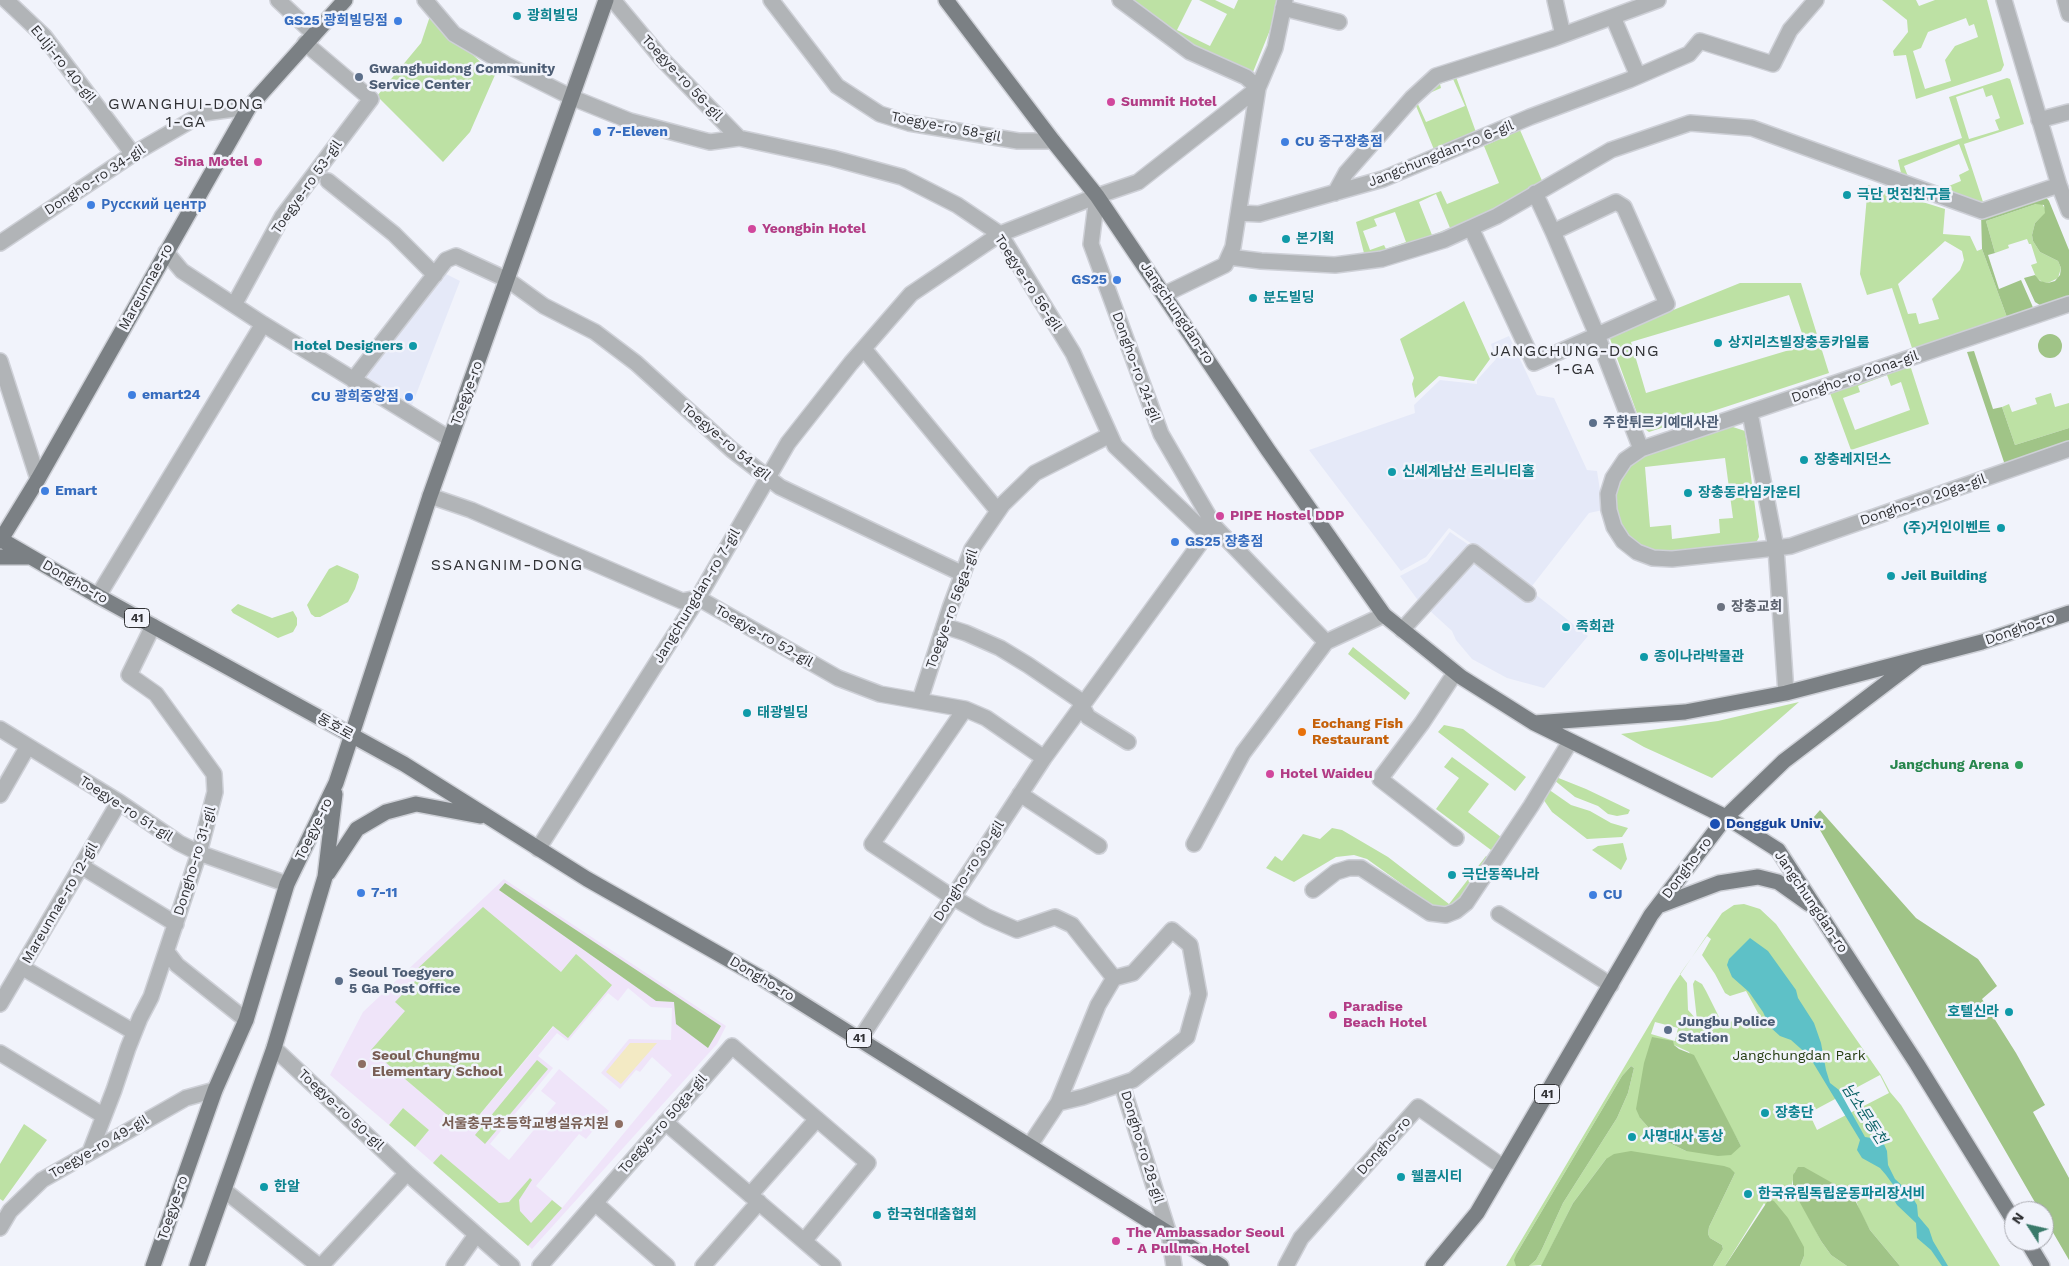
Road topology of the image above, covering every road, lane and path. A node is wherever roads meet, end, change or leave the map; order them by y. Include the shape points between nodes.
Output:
1 (7, 0) edge
2 (278, 0) edge
3 (345, 0) edge
4 (425, 0) edge
5 (606, 0) edge
6 (613, 0) edge
7 (771, 0) edge
8 (946, 0) edge
9 (1120, 0) edge
10 (1555, 0) edge
11 (1658, 0) edge
12 (1816, 0) edge
13 (2004, 0) edge
14 (2065, 0) edge
15 (1284, 4) edge
16 (2069, 14) edge
17 (1613, 17) junction
18 (1339, 22) dead end
19 (1563, 35) junction
20 (310, 38) junction
21 (1638, 76) junction
22 (1258, 88) junction
23 (573, 98) junction
24 (249, 107) junction
25 (2069, 112) edge
26 (2038, 120) junction
27 (739, 138) junction
28 (1053, 141) junction
29 (133, 154) junction
30 (328, 181) dead end
31 (2058, 185) junction
32 (1335, 193) junction
33 (1535, 194) junction
34 (1097, 196) junction
35 (2069, 211) edge
36 (1239, 213) junction
37 (1471, 228) junction
38 (1553, 232) junction
39 (1000, 234) junction
40 (0, 243) edge
41 (166, 252) junction
42 (1229, 256) junction
43 (435, 275) junction
44 (508, 280) junction
45 (1165, 294) junction
46 (2069, 304) edge
47 (234, 305) junction
48 (263, 324) junction
49 (1597, 335) junction
50 (864, 349) junction
51 (0, 361) edge
52 (353, 380) junction
53 (1750, 413) junction
54 (1110, 435) junction
55 (450, 440) junction
56 (1641, 449) junction
57 (2069, 449) edge
58 (768, 477) junction
59 (1613, 478) joint
60 (38, 479) junction
61 (430, 496) junction
62 (998, 511) junction
63 (1211, 531) junction
64 (0, 539) edge
65 (1776, 548) junction
66 (31, 557) junction
67 (0, 558) edge
68 (963, 574) junction
69 (1528, 594) dead end
70 (98, 596) junction
71 (698, 598) junction
72 (2069, 612) edge
73 (1384, 615) junction
74 (153, 626) junction
75 (944, 626) junction
76 (1402, 630) junction
77 (178, 638) joint
78 (1326, 642) junction
79 (1918, 659) junction
80 (1455, 673) junction
81 (1786, 693) junction
82 (920, 700) junction
83 (1082, 706) junction
84 (965, 710) junction
85 (1534, 723) junction
86 (0, 729) edge
87 (352, 736) junction
88 (1128, 742) dead end
89 (1570, 742) junction
90 (28, 746) junction
91 (1044, 758) junction
92 (336, 783) junction
93 (1020, 794) junction
94 (0, 795) edge
95 (119, 802) junction
96 (1726, 817) junction
97 (491, 819) junction
98 (1456, 838) dead end
99 (1194, 844) dead end
100 (1099, 846) dead end
101 (538, 849) junction
102 (199, 853) junction
103 (81, 866) junction
104 (325, 877) junction
105 (287, 884) junction
106 (1313, 890) dead end
107 (952, 897) junction
108 (1817, 910) junction
109 (1655, 911) junction
110 (1499, 914) dead end
111 (176, 924) junction
112 (167, 952) junction
113 (23, 968) junction
114 (1114, 978) junction
115 (1611, 984) junction
116 (0, 1004) edge
117 (246, 1020) junction
118 (134, 1032) junction
119 (860, 1039) junction
120 (274, 1048) junction
121 (0, 1053) edge
122 (1122, 1085) junction
123 (215, 1090) junction
124 (1058, 1103) junction
125 (104, 1116) junction
126 (817, 1119) junction
127 (665, 1122) junction
128 (1030, 1145) junction
129 (90, 1152) junction
130 (1503, 1167) junction
131 (407, 1173) junction
132 (224, 1190) junction
133 (754, 1198) junction
134 (595, 1203) junction
135 (2004, 1205) edge
136 (0, 1228) edge
137 (1168, 1234) junction
138 (476, 1235) junction
139 (804, 1241) junction
140 (2033, 1251) edge
141 (153, 1266) edge
142 (197, 1266) edge
143 (320, 1266) edge
144 (454, 1266) edge
145 (512, 1266) edge
146 (540, 1266) edge
147 (667, 1266) edge
148 (704, 1266) edge
149 (834, 1266) edge
150 (1174, 1266) edge
151 (1221, 1266) edge
152 (1286, 1266) edge
153 (1433, 1266) edge
154 (2042, 1266) edge

1 - 29 street, Eulji-ro 40-gil via 44,36
2 - 20 street
3 - 20 main road, Mareunnae-ro
4 - 23 street via 454,34
5 - 23 main road, Toegye-ro
6 - 27 street, Toegye-ro 56-gil via 663,60
7 - 28 street, Toegye-ro 58-gil via 836,86 880,114 909,123 1018,141
8 - 28 main road, Jangchungdan-ro
9 - 22 street via 1190,52 1246,77
10 - 19 street
11 - 17 street
12 - 21 street, Jangchungdan-ro 6-gil via 1790,30 1773,64 1700,41 1688,54
13 - 26 street
14 - 16 street
15 - 18 street
15 - 22 street via 1274,48
17 - 19 street
17 - 21 street
19 - 32 street via 1436,76 1412,98 1346,173
20 - 24 main road, Mareunnae-ro
20 - 47 street, Toegye-ro 53-gil via 371,99 282,217
21 - 32 street, Jangchungdan-ro 6-gil via 1383,179
22 - 34 street, Jangchungdan-ro 7-gil via 1138,182
22 - 36 street
23 - 27 street via 630,121 710,142
23 - 44 main road, Toegye-ro
24 - 29 street, Dongho-ro 34-gil via 204,113
24 - 41 main road, Mareunnae-ro
25 - 26 street
26 - 31 street
27 - 39 street, Toegye-ro 56-gil via 902,177 957,205
28 - 34 main road, Jangchungdan-ro
29 - 40 street, Dongho-ro 34-gil
30 - 43 street, Toegye-ro 53-gil via 394,234
31 - 33 street via 1982,211 1752,128 1690,122 1611,150
31 - 35 street
32 - 36 street, Jangchungdan-ro 6-gil via 1259,214
33 - 37 street
33 - 38 street
34 - 39 street, Jangchungdan-ro 7-gil
34 - 45 main road, Jangchungdan-ro
34 - 63 street, Dongho-ro 24-gil via 1091,244 1161,434
36 - 42 street
37 - 42 street via 1382,259 1335,265
37 - 49 street via 1534,363
38 - 49 street
38 - 49 street via 1616,202 1624,207 1667,304
39 - 50 street, Jangchungdan-ro 7-gil via 911,294
39 - 54 street, Toegye-ro 56-gil via 1073,353
41 - 47 street via 182,271
41 - 60 main road, Mareunnae-ro
42 - 45 street via 1225,265
43 - 44 street via 446,260 456,256
43 - 52 street
44 - 55 main road, Toegye-ro
44 - 58 street, Toegye-ro 54-gil via 544,306 595,332 636,363 732,450
45 - 73 main road, Jangchungdan-ro via 1268,450
46 - 53 street, Dongho-ro 20na-gil
47 - 48 street
48 - 52 street
48 - 70 street
49 - 56 street
50 - 58 street, Jangchungdan-ro 7-gil via 788,443
50 - 62 street
51 - 60 street
52 - 55 street
53 - 56 street, Dongho-ro 20na-gil
53 - 65 street
54 - 62 street, Toegye-ro 56ga-gil via 1035,473
54 - 63 street, Toegye-ro 56-gil via 1115,446
55 - 61 main road, Toegye-ro
56 - 59 street, Dongho-ro 20na-gil via 1625,460
57 - 65 street, Dongho-ro 20ga-gil via 1791,546
58 - 68 street, Toegye-ro 54-gil via 780,487
58 - 71 street, Jangchungdan-ro 7-gil
59 - 65 street, Dongho-ro 20ga-gil via 1608,510 1623,541 1636,552 1652,558 1672,559
60 - 64 main road, Mareunnae-ro
61 - 71 street, Toegye-ro 52-gil via 471,510 682,601
61 - 87 main road, Toegye-ro
62 - 68 street, Toegye-ro 56ga-gil via 972,549
63 - 78 street, Dongho-ro 24-gil
63 - 83 street, Dongho-ro 30-gil
64 - 66 main road, Dongho-ro / 41
65 - 81 street
66 - 67 main road
66 - 70 main road, Dongho-ro / 41
68 - 75 street, Toegye-ro 56ga-gil
69 - 76 street via 1473,552
70 - 74 main road, Dongho-ro / 41
71 - 82 street, Toegye-ro 52-gil via 838,678 880,694
71 - 101 street, Jangchungdan-ro 7-gil
72 - 79 main road, Dongho-ro via 1982,642
73 - 76 main road, Jangchungdan-ro
73 - 78 street
74 - 77 main road, Dongho-ro / 41
74 - 102 street, Dongho-ro 31-gil via 129,675 156,694 214,774 215,792
75 - 82 street, Toegye-ro 56ga-gil
75 - 83 street via 1000,648 1060,686
76 - 80 main road, Jangchungdan-ro
77 - 87 main road, 동호로
78 - 99 street via 1243,753
79 - 81 main road
79 - 96 main road, Dongho-ro via 1784,761
80 - 85 main road, Jangchungdan-ro
80 - 98 street via 1422,724 1380,779
81 - 85 main road via 1685,712
82 - 84 street, Toegye-ro 52-gil
83 - 88 street via 1088,717
83 - 91 street, Dongho-ro 30-gil
84 - 91 street, Toegye-ro 52-gil via 986,718
84 - 107 street via 872,844
85 - 89 main road, Jangchungdan-ro
86 - 90 street, Toegye-ro 51-gil
87 - 92 main road, Toegye-ro
87 - 97 main road, 동호로 via 404,764
89 - 96 main road, Jangchungdan-ro
89 - 106 street via 1466,903 1456,911 1446,915 1430,913 1361,868 1336,872
90 - 94 street
90 - 95 street, Toegye-ro 51-gil
91 - 93 street, Dongho-ro 30-gil
92 - 104 main road, Toegye-ro
92 - 105 main road, Toegye-ro
93 - 100 street
93 - 107 street, Dongho-ro 30-gil
95 - 102 street, Toegye-ro 51-gil
95 - 103 street, Mareunnae-ro 12-gil
96 - 108 main road, Jangchungdan-ro via 1778,850
96 - 109 main road, Dongho-ro / 41
97 - 101 main road, Dongho-ro / 41
97 - 104 main road via 425,805 405,806 386,812 358,829
101 - 119 main road, Dongho-ro / 41
102 - 105 street, Toegye-ro 51-gil
102 - 111 street, Dongho-ro 31-gil
103 - 111 street, Dongho-ro 31-gil
103 - 113 street, Mareunnae-ro 12-gil
104 - 120 main road, Toegye-ro
105 - 117 main road, Toegye-ro
107 - 114 street via 1017,930 1055,917 1072,925
107 - 119 street, Dongho-ro 30-gil
108 - 109 main road via 1778,882 1758,877 1720,883
108 - 135 main road, Jangchungdan-ro
109 - 115 main road, Dongho-ro / 41
110 - 115 street
111 - 112 street, Dongho-ro 31-gil
112 - 117 street via 177,965
112 - 118 street, Dongho-ro 31-gil via 152,997
113 - 116 street, Mareunnae-ro 12-gil
113 - 118 street
114 - 122 street, Dongho-ro 28-gil via 1134,973 1172,930 1190,945 1199,994 1187,1037 1133,1080
114 - 124 street via 1098,1005
115 - 130 main road, Dongho-ro / 41
117 - 123 main road, Toegye-ro
118 - 125 street, Dongho-ro 31-gil
119 - 128 main road, Dongho-ro / 41
120 - 131 street, Toegye-ro 50-gil
120 - 132 main road, Toegye-ro
121 - 125 street
122 - 124 street
122 - 137 street, Dongho-ro 28-gil
123 - 129 street, Toegye-ro 49-gil via 186,1098
123 - 141 main road, Toegye-ro
124 - 128 street
125 - 129 street, Dongho-ro 31-gil
126 - 127 street, Toegye-ro 50ga-gil via 732,1046
126 - 133 street
126 - 139 street via 868,1163
127 - 133 street
127 - 134 street, Toegye-ro 50ga-gil
128 - 137 main road, Dongho-ro / 41
129 - 136 street, Toegye-ro 49-gil via 42,1180 10,1211
130 - 152 street, Dongho-ro via 1418,1107 1301,1238
130 - 153 main road, Dongho-ro / 41 via 1477,1212
131 - 138 street, Toegye-ro 50-gil
131 - 143 street
132 - 142 main road, Toegye-ro
132 - 143 street
133 - 139 street
133 - 148 street
134 - 146 street, Toegye-ro 50ga-gil
134 - 147 street
137 - 150 street, Dongho-ro 28-gil
137 - 151 main road, Dongho-ro / 41
138 - 144 street
138 - 145 street, Toegye-ro 50-gil
139 - 149 street
140 - 154 main road

